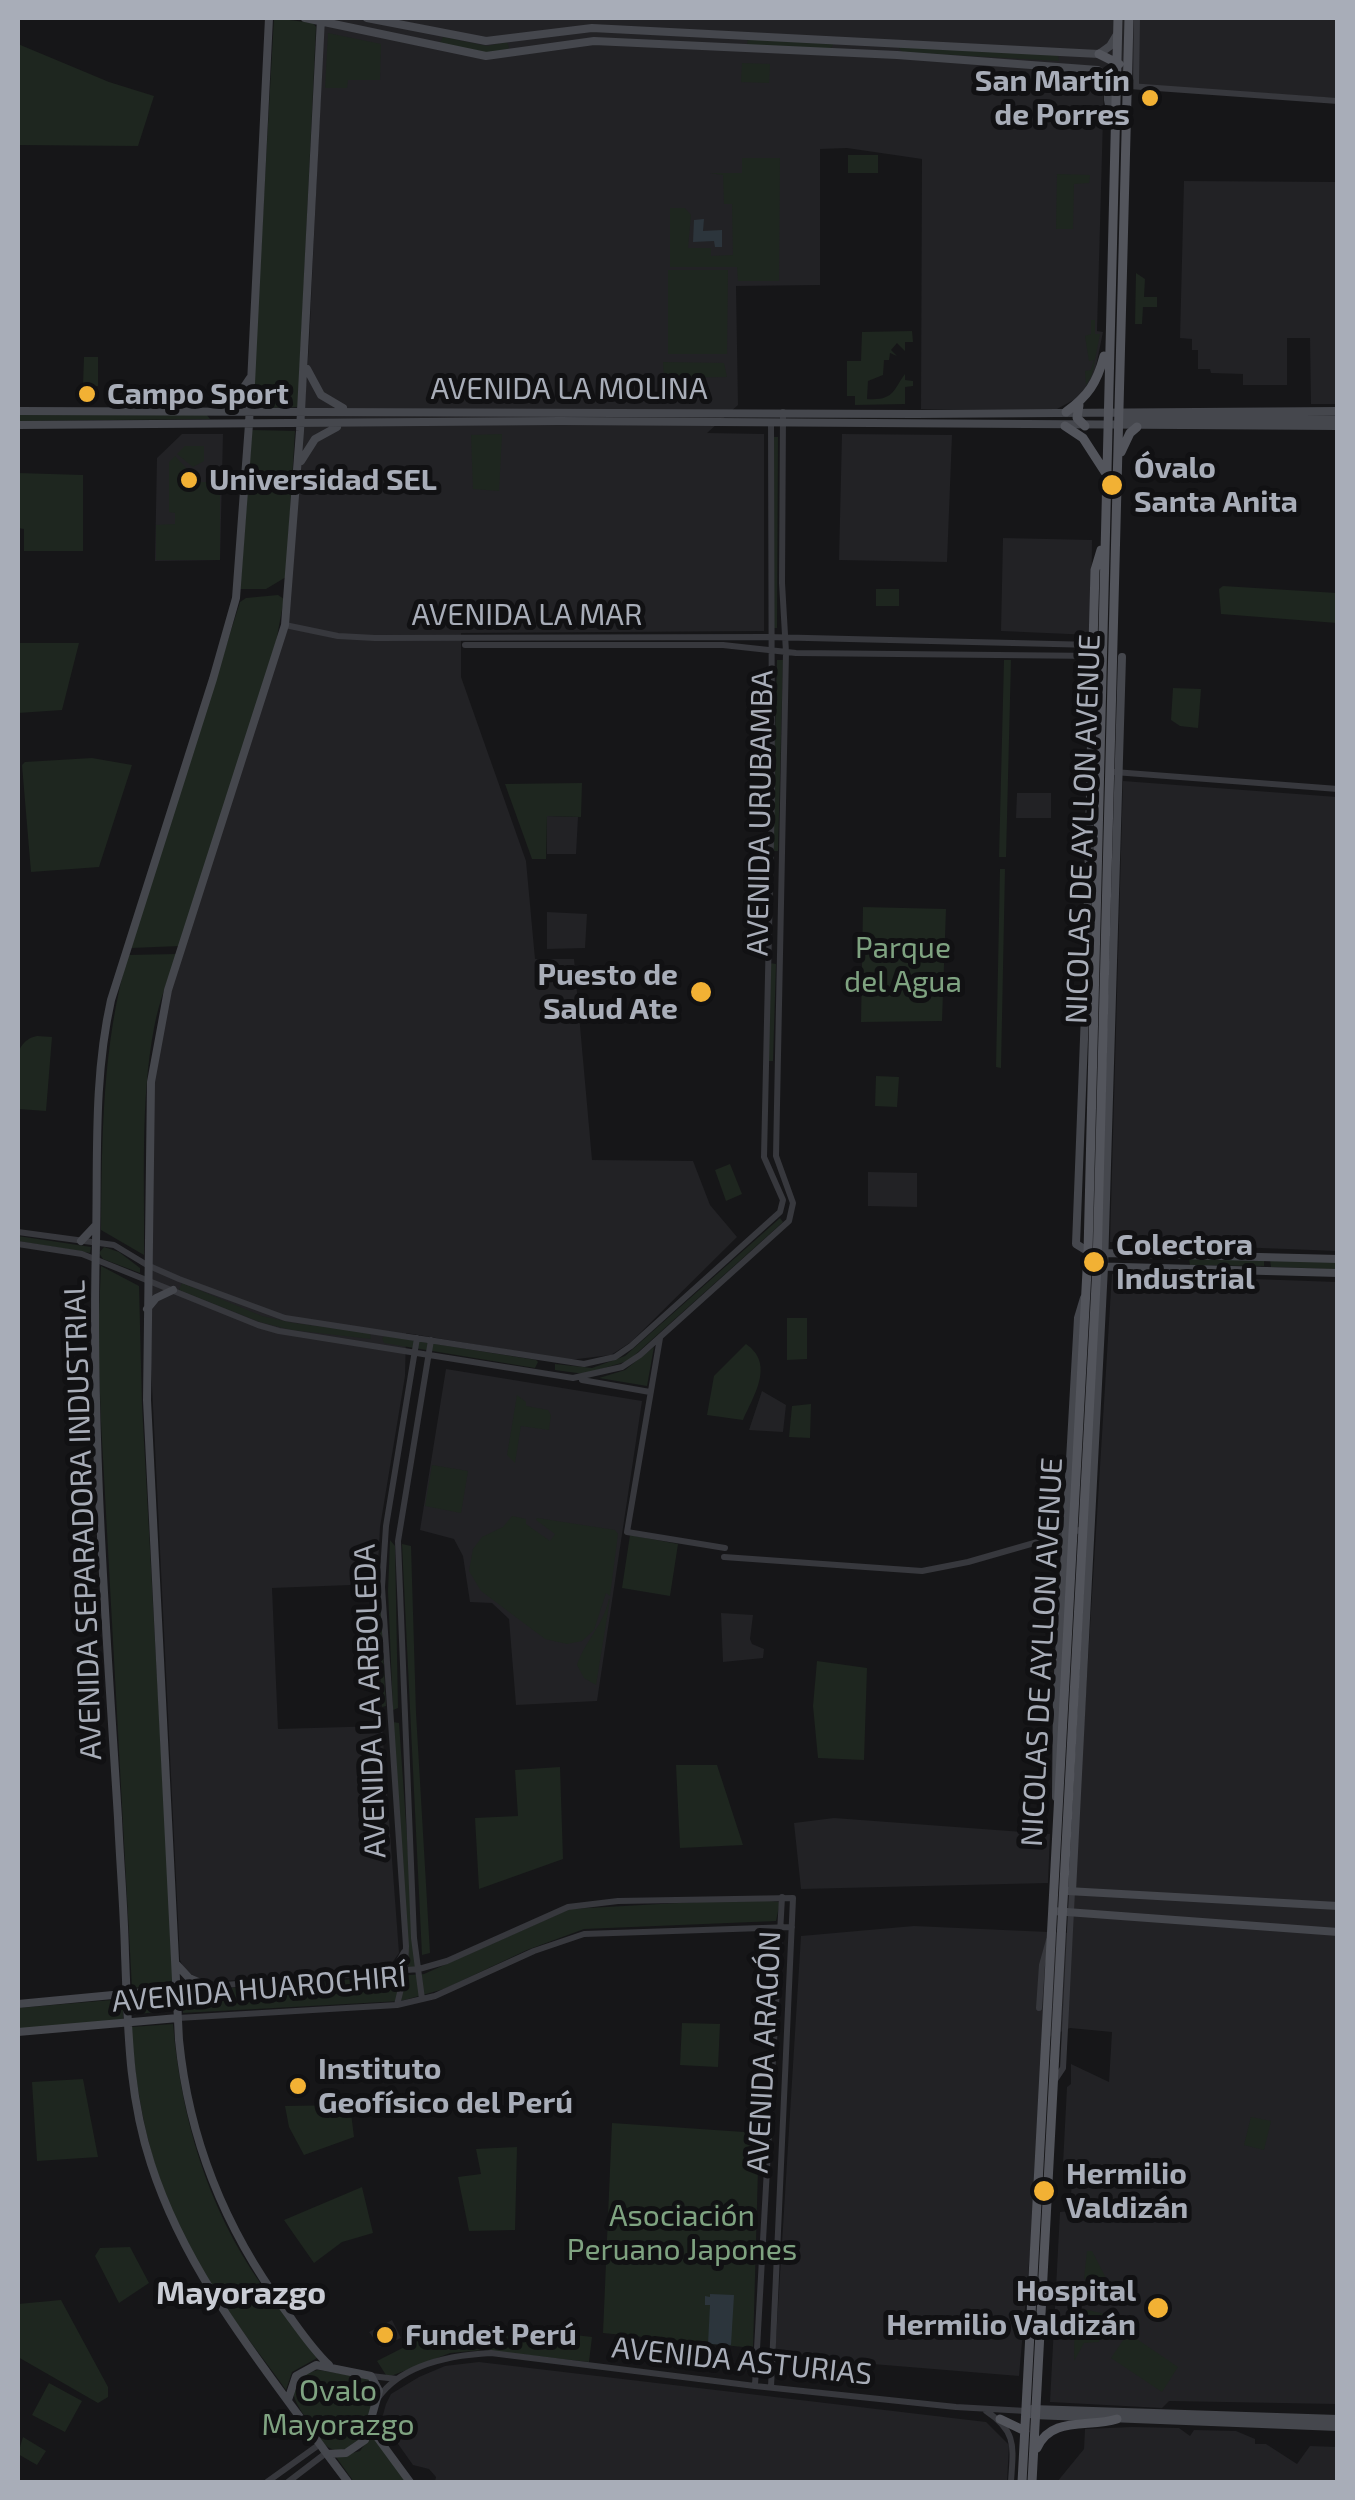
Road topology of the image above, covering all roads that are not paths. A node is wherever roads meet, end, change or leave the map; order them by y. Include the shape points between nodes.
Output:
1 (269, 18) edge
2 (305, 18) edge
3 (367, 18) edge
4 (1118, 18) edge
5 (1128, 18) edge
6 (1137, 18) edge
7 (321, 19) edge
8 (1117, 31) junction
9 (898, 42) junction
10 (1067, 51) junction
11 (1082, 52) junction
12 (1099, 54) junction
13 (896, 55) junction
14 (1117, 62) junction
15 (1066, 67) junction
16 (1080, 68) junction
17 (1128, 73) junction
18 (1132, 86) junction
19 (1338, 101) edge
20 (1115, 132) junction
21 (1106, 160) dead end
22 (1114, 169) junction
23 (1108, 339) junction
24 (304, 351) junction
25 (252, 374) junction
26 (1108, 385) junction
27 (1120, 385) junction
28 (1074, 409) junction
29 (207, 410) junction
30 (219, 410) junction
31 (250, 410) junction
32 (302, 410) junction
33 (352, 410) junction
34 (18, 411) edge
35 (454, 411) junction
36 (771, 412) junction
37 (783, 412) junction
38 (1044, 412) junction
39 (1107, 412) junction
40 (845, 414) junction
41 (994, 414) junction
42 (546, 416) junction
43 (1119, 419) junction
44 (1337, 421) edge
45 (454, 423) junction
46 (771, 423) junction
47 (783, 423) junction
48 (194, 424) junction
49 (249, 424) junction
50 (301, 424) junction
51 (350, 424) junction
52 (845, 424) junction
53 (18, 425) edge
54 (993, 426) junction
55 (1044, 426) junction
56 (1065, 426) junction
57 (1085, 426) junction
58 (1106, 426) junction
59 (1137, 427) junction
60 (1118, 459) junction
61 (1105, 473) junction
62 (297, 475) junction
63 (1116, 534) junction
64 (1124, 547) dead end
65 (285, 625) junction
66 (771, 637) junction
67 (786, 638) junction
68 (465, 641) junction
69 (1033, 642) junction
70 (1080, 644) junction
71 (772, 649) junction
72 (1097, 650) junction
73 (786, 652) junction
74 (1034, 655) junction
75 (1075, 655) junction
76 (1109, 772) junction
77 (1338, 789) edge
78 (1088, 916) junction
79 (1099, 946) junction
80 (1111, 962) junction
81 (96, 1226) junction
82 (18, 1232) edge
83 (81, 1240) junction
84 (96, 1242) junction
85 (18, 1244) edge
86 (1096, 1252) junction
87 (1188, 1254) junction
88 (1269, 1257) junction
89 (96, 1258) junction
90 (1338, 1259) edge
91 (147, 1265) junction
92 (1096, 1266) junction
93 (1188, 1270) junction
94 (1268, 1272) junction
95 (1338, 1273) edge
96 (179, 1279) junction
97 (147, 1280) junction
98 (174, 1290) junction
99 (147, 1309) junction
100 (660, 1337) junction
101 (416, 1338) junction
102 (430, 1340) junction
103 (414, 1352) junction
104 (429, 1355) junction
105 (573, 1378) junction
106 (650, 1392) junction
107 (1074, 1531) junction
108 (1063, 1891) junction
109 (782, 1897) junction
110 (794, 1898) joint
111 (1338, 1906) edge
112 (1062, 1912) junction
113 (780, 1927) junction
114 (792, 1927) junction
115 (1338, 1932) edge
116 (1052, 1934) junction
117 (406, 1946) junction
118 (176, 1962) junction
119 (419, 1970) junction
120 (405, 1972) junction
121 (383, 1974) junction
122 (205, 1986) junction
123 (1058, 1988) junction
124 (176, 1989) junction
125 (127, 1994) junction
126 (422, 1999) junction
127 (18, 2004) edge
128 (396, 2004) junction
129 (1039, 2008) dead end
130 (178, 2018) junction
131 (127, 2022) junction
132 (18, 2032) edge
133 (1055, 2080) junction
134 (332, 2368) junction
135 (372, 2376) junction
136 (398, 2379) junction
137 (755, 2386) junction
138 (771, 2387) junction
139 (378, 2399) junction
140 (288, 2400) junction
141 (986, 2410) junction
142 (1032, 2412) junction
143 (1000, 2419) junction
144 (1117, 2419) junction
145 (1338, 2419) edge
146 (1247, 2420) junction
147 (372, 2422) junction
148 (1338, 2427) edge
149 (1025, 2431) junction
150 (320, 2444) junction
151 (327, 2453) junction
152 (1033, 2460) junction
153 (267, 2482) edge
154 (288, 2482) edge
155 (348, 2482) edge
156 (410, 2482) edge
157 (1011, 2482) edge
158 (1022, 2482) edge
159 (1032, 2482) edge

1 - 25 main road, AVENIDA SEPARADORA INDUSTRIAL
2 - 7 main road
3 - 9 main road via 486,42 592,28
4 - 8 main road, NICOLAS DE AYLLON AVENUE
5 - 17 main road, NICOLAS DE AYLLON AVENUE
6 - 18 street, NICOLAS DE AYLLON AVENUE
7 - 13 main road via 486,56 594,41
7 - 24 main road
8 - 12 main road
8 - 14 main road, NICOLAS DE AYLLON AVENUE
9 - 10 main road
9 - 13 main road
10 - 11 main road
10 - 15 main road via 1061,60
11 - 12 main road
11 - 16 main road via 1086,62
12 - 14 main road
13 - 15 main road
14 - 17 main road
14 - 20 main road, NICOLAS DE AYLLON AVENUE
15 - 16 main road
16 - 20 main road via 1106,74
17 - 18 main road, NICOLAS DE AYLLON AVENUE
18 - 19 street
18 - 27 main road, NICOLAS DE AYLLON AVENUE
20 - 22 main road, NICOLAS DE AYLLON AVENUE
21 - 22 main road
22 - 23 main road, NICOLAS DE AYLLON AVENUE
23 - 26 main road, NICOLAS DE AYLLON AVENUE
23 - 28 main road via 1098,377
24 - 32 main road
24 - 33 main road via 308,376 321,395
25 - 30 main road via 236,400
25 - 31 main road, AVENIDA SEPARADORA INDUSTRIAL
26 - 27 main road
26 - 39 main road, NICOLAS DE AYLLON AVENUE
27 - 43 main road, NICOLAS DE AYLLON AVENUE
28 - 38 main road, AVENIDA LA MOLINA
28 - 39 main road, AVENIDA LA MOLINA
28 - 56 main road via 1061,420
28 - 57 main road
29 - 30 main road, AVENIDA LA MOLINA
29 - 34 main road, AVENIDA LA MOLINA
29 - 48 main road via 213,421
30 - 31 main road, AVENIDA LA MOLINA
31 - 32 main road, AVENIDA LA MOLINA
31 - 49 main road, AVENIDA SEPARADORA INDUSTRIAL
32 - 33 main road, AVENIDA LA MOLINA
32 - 50 main road
33 - 35 main road, AVENIDA LA MOLINA
35 - 42 main road, AVENIDA LA MOLINA
35 - 45 main road
36 - 37 main road, AVENIDA LA MOLINA
36 - 42 main road, AVENIDA LA MOLINA
36 - 46 street, AVENIDA URUBAMBA
37 - 40 main road, AVENIDA LA MOLINA
37 - 47 street, AVENIDA URUBAMBA
38 - 41 main road, AVENIDA LA MOLINA
38 - 55 main road
39 - 43 main road, AVENIDA LA MOLINA
39 - 58 main road, NICOLAS DE AYLLON AVENUE
40 - 41 main road, AVENIDA LA MOLINA
40 - 52 main road
41 - 54 main road
42 - 45 main road, AVENIDA LA MOLINA
42 - 46 main road, AVENIDA LA MOLINA
43 - 44 main road
43 - 44 main road
43 - 58 main road
43 - 59 main road
43 - 60 main road, NICOLAS DE AYLLON AVENUE
44 - 59 main road
45 - 51 main road, AVENIDA LA MOLINA
46 - 47 main road, AVENIDA LA MOLINA
46 - 66 street, AVENIDA URUBAMBA
47 - 52 main road, AVENIDA LA MOLINA
47 - 67 street, AVENIDA URUBAMBA
48 - 49 main road, AVENIDA LA MOLINA
48 - 53 main road, AVENIDA LA MOLINA
49 - 50 main road, AVENIDA LA MOLINA
49 - 81 main road, AVENIDA SEPARADORA INDUSTRIAL via 233,614 102,1040
50 - 51 main road, AVENIDA LA MOLINA
50 - 62 main road
51 - 62 main road via 316,439
52 - 54 main road, AVENIDA LA MOLINA
54 - 55 main road, AVENIDA LA MOLINA
55 - 56 main road, AVENIDA LA MOLINA
56 - 57 main road, AVENIDA LA MOLINA
56 - 61 main road via 1083,438
57 - 58 main road, AVENIDA LA MOLINA
58 - 61 main road, NICOLAS DE AYLLON AVENUE
59 - 60 main road
60 - 63 main road, NICOLAS DE AYLLON AVENUE
61 - 72 main road, NICOLAS DE AYLLON AVENUE
62 - 65 main road
63 - 64 main road
63 - 76 main road, NICOLAS DE AYLLON AVENUE via 1118,654
65 - 68 street, AVENIDA LA MAR via 338,636
65 - 91 main road via 162,1013 152,1082
66 - 67 street, AVENIDA LA MAR
66 - 68 street, AVENIDA LA MAR
66 - 71 street, AVENIDA URUBAMBA
67 - 69 street, AVENIDA LA MAR
67 - 73 street, AVENIDA URUBAMBA
68 - 71 street, AVENIDA LA MAR
69 - 70 street, AVENIDA LA MAR
69 - 74 street
70 - 72 street, AVENIDA LA MAR
70 - 75 street
71 - 73 street, AVENIDA LA MAR
71 - 102 street, AVENIDA URUBAMBA via 764,1157 783,1208 616,1357 572,1363
72 - 75 street, AVENIDA LA MAR
72 - 76 main road, NICOLAS DE AYLLON AVENUE
72 - 78 main road, NICOLAS DE AYLLON AVENUE
73 - 74 street, AVENIDA LA MAR
73 - 100 street, AVENIDA URUBAMBA via 776,1156 793,1212
74 - 75 street, AVENIDA LA MAR
76 - 77 street
76 - 79 main road, NICOLAS DE AYLLON AVENUE
76 - 80 main road, NICOLAS DE AYLLON AVENUE
78 - 79 main road
78 - 86 main road, NICOLAS DE AYLLON AVENUE via 1076,1244
79 - 80 main road
79 - 86 main road, NICOLAS DE AYLLON AVENUE
80 - 86 main road, NICOLAS DE AYLLON AVENUE
81 - 83 main road
81 - 84 main road, AVENIDA SEPARADORA INDUSTRIAL
82 - 83 street
83 - 84 street
84 - 89 main road, AVENIDA SEPARADORA INDUSTRIAL
84 - 91 street
85 - 89 street
86 - 87 main road
86 - 92 main road, NICOLAS DE AYLLON AVENUE
86 - 92 main road, NICOLAS DE AYLLON AVENUE
87 - 88 main road
87 - 93 main road
88 - 90 main road
88 - 94 main road
89 - 97 street
89 - 125 main road, AVENIDA SEPARADORA INDUSTRIAL via 94,1389
91 - 96 street
91 - 97 main road
92 - 93 main road
92 - 107 main road, NICOLAS DE AYLLON AVENUE
92 - 107 main road, NICOLAS DE AYLLON AVENUE via 1086,1294
92 - 108 main road, NICOLAS DE AYLLON AVENUE
93 - 94 main road
94 - 95 main road
96 - 98 street
96 - 101 street via 285,1318
97 - 98 street
97 - 99 main road
98 - 99 main road
98 - 103 street via 258,1325
99 - 118 main road
100 - 105 street via 622,1368
100 - 106 street
101 - 102 street
101 - 103 street, AVENIDA LA ARBOLEDA
102 - 104 street, AVENIDA LA ARBOLEDA
103 - 104 street
103 - 117 street, AVENIDA LA ARBOLEDA via 382,1587
104 - 105 street
104 - 119 street, AVENIDA LA ARBOLEDA via 398,1556
105 - 106 street
106 - 107 street via 627,1532 724,1552 922,1571
107 - 108 main road, NICOLAS DE AYLLON AVENUE
107 - 108 main road, NICOLAS DE AYLLON AVENUE via 1059,1818
108 - 111 main road
108 - 112 main road, NICOLAS DE AYLLON AVENUE
109 - 110 street, AVENIDA HUAROCHIRÍ
109 - 113 street, AVENIDA ARAGÓN
109 - 119 street, AVENIDA HUAROCHIRÍ via 568,1907
110 - 114 street, AVENIDA ARAGÓN
112 - 115 main road
112 - 116 main road, NICOLAS DE AYLLON AVENUE
112 - 123 main road, NICOLAS DE AYLLON AVENUE
113 - 114 street, AVENIDA HUAROCHIRÍ
113 - 126 street, AVENIDA HUAROCHIRÍ via 584,1934
113 - 137 street, AVENIDA ARAGÓN
114 - 138 street, AVENIDA ARAGÓN
116 - 123 main road, NICOLAS DE AYLLON AVENUE
116 - 129 street, NICOLAS DE AYLLON AVENUE
117 - 120 street, AVENIDA LA ARBOLEDA
117 - 121 street
118 - 122 main road
118 - 124 main road
119 - 120 street, AVENIDA HUAROCHIRÍ
119 - 126 street, AVENIDA LA ARBOLEDA
120 - 121 street, AVENIDA HUAROCHIRÍ
120 - 128 street, AVENIDA LA ARBOLEDA
121 - 122 street, AVENIDA HUAROCHIRÍ
122 - 124 street, AVENIDA HUAROCHIRÍ
123 - 133 main road, NICOLAS DE AYLLON AVENUE
123 - 133 street via 1062,2068
123 - 142 main road, NICOLAS DE AYLLON AVENUE via 1039,2097
124 - 125 main road
124 - 130 main road
125 - 127 main road
125 - 131 main road, AVENIDA SEPARADORA INDUSTRIAL
126 - 128 street, AVENIDA HUAROCHIRÍ
128 - 130 street, AVENIDA HUAROCHIRÍ
130 - 131 main road, AVENIDA HUAROCHIRÍ
130 - 134 main road via 189,2109 216,2196 266,2285
131 - 132 main road, AVENIDA HUAROCHIRÍ
131 - 140 main road, AVENIDA SEPARADORA INDUSTRIAL via 136,2110 169,2214 199,2273
133 - 142 main road, NICOLAS DE AYLLON AVENUE
134 - 135 main road
134 - 140 main road via 302,2370
135 - 136 street, AVENIDA ASTURIAS
135 - 139 main road
136 - 137 street, AVENIDA ASTURIAS via 464,2354 491,2354
136 - 139 street, AVENIDA ASTURIAS
137 - 138 street, AVENIDA ASTURIAS
138 - 141 street, AVENIDA ASTURIAS
139 - 147 main road
140 - 150 main road
141 - 142 street, AVENIDA ASTURIAS
141 - 143 street
142 - 144 main road
142 - 146 main road
142 - 149 main road, NICOLAS DE AYLLON AVENUE
142 - 152 main road, NICOLAS DE AYLLON AVENUE
143 - 149 main road
143 - 157 street via 1012,2438
144 - 146 main road
144 - 152 main road via 1054,2427
145 - 146 main road
146 - 148 main road
147 - 151 main road via 360,2446
147 - 156 main road
149 - 158 main road, NICOLAS DE AYLLON AVENUE
150 - 151 main road
150 - 153 street
151 - 154 street
151 - 155 main road
152 - 159 main road, NICOLAS DE AYLLON AVENUE

